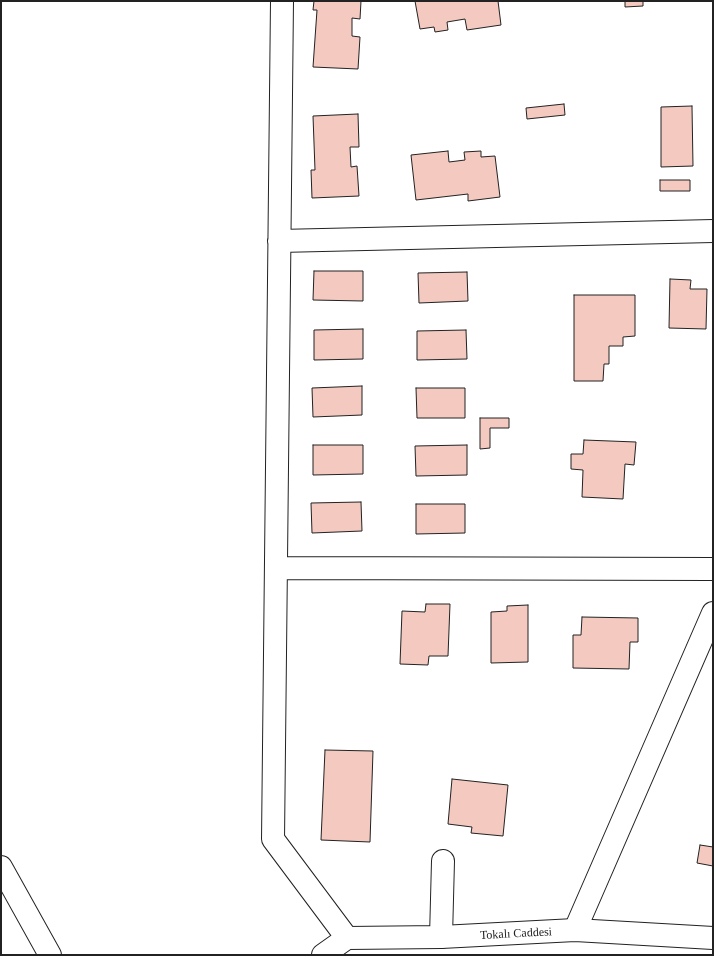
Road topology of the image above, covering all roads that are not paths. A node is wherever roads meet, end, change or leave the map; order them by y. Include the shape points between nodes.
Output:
1 (282, 1) edge
2 (713, 232) edge
3 (279, 241) junction
4 (276, 568) junction
5 (713, 569) edge
6 (713, 613) edge
7 (443, 861) dead end
8 (1, 867) edge
9 (575, 930) junction
10 (441, 937) junction
11 (347, 938) junction
12 (713, 938) edge
13 (50, 955) edge
14 (323, 955) edge

1 - 3 street
2 - 3 street
3 - 4 street
4 - 5 street
4 - 11 street via 274,839
6 - 9 street
7 - 10 street
8 - 13 street
9 - 10 street, Tokalı Caddesi
9 - 12 street, Tokalı Caddesi
10 - 11 street, Tokalı Caddesi
11 - 14 street

